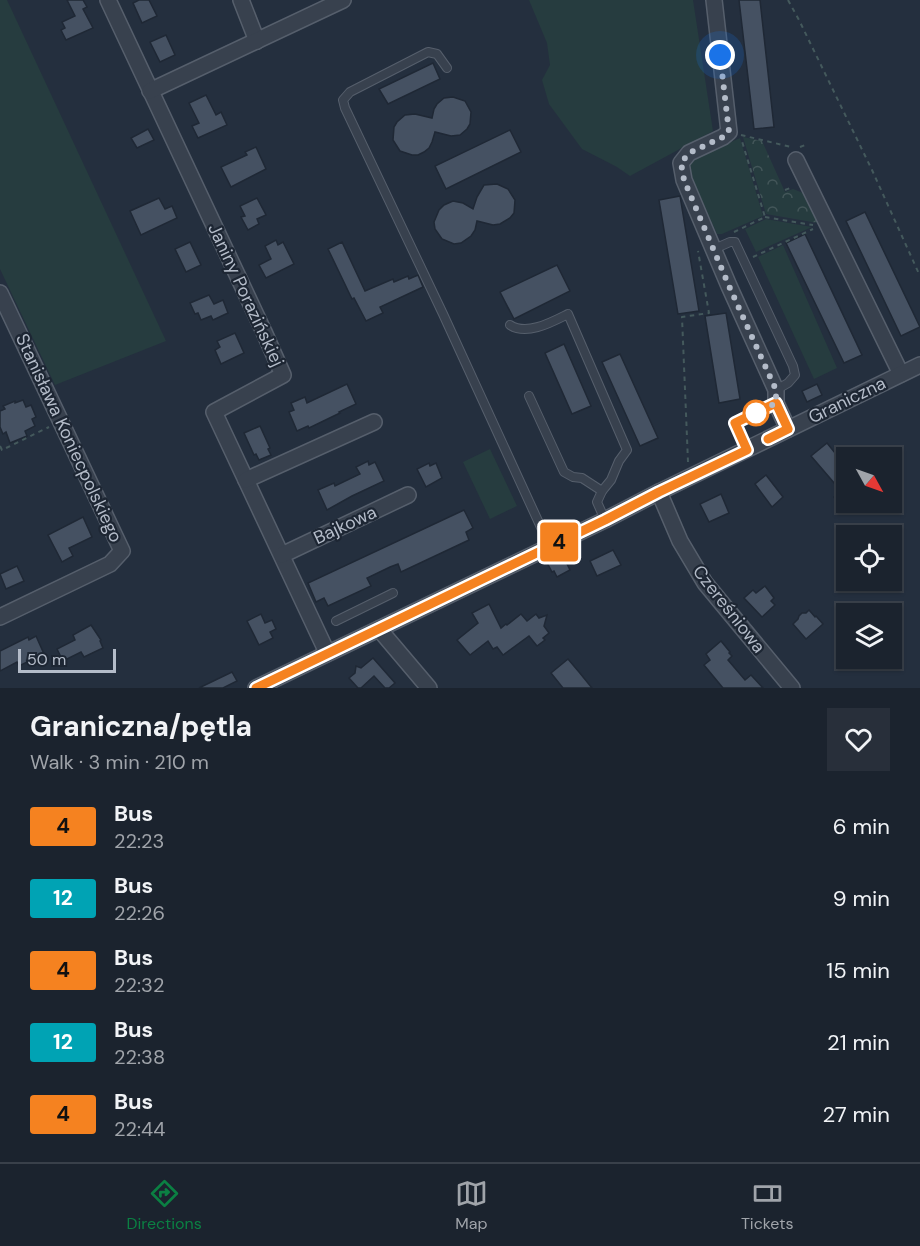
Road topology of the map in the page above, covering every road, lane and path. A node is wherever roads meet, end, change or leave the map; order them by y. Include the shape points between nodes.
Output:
1 (108, 0) edge
2 (241, 0) edge
3 (344, 0) edge
4 (714, 0) edge
5 (788, 0) edge
6 (257, 41) junction
7 (447, 68) dead end
8 (150, 91) junction
9 (808, 144) dead end
10 (796, 160) dead end
11 (765, 217) junction
12 (733, 232) dead end
13 (696, 242) dead end
14 (714, 249) junction
15 (745, 261) junction
16 (920, 276) edge
17 (0, 293) edge
18 (510, 325) dead end
19 (920, 365) edge
20 (901, 374) junction
21 (529, 396) dead end
22 (776, 396) junction
23 (374, 422) dead end
24 (53, 425) dead end
25 (788, 429) junction
26 (0, 446) edge
27 (747, 450) junction
28 (1, 451) edge
29 (688, 471) dead end
30 (246, 480) junction
31 (602, 491) junction
32 (659, 492) junction
33 (408, 495) dead end
34 (605, 520) junction
35 (550, 547) junction
36 (282, 555) junction
37 (393, 593) dead end
38 (0, 617) edge
39 (336, 621) dead end
40 (379, 628) junction
41 (326, 654) junction
42 (256, 688) edge
43 (429, 688) edge
44 (792, 688) edge

1 - 8 street, Janiny Porazińskiej
2 - 6 street
3 - 6 street
4 - 14 street via 729,132 689,153 681,163 684,180
5 - 16 path
6 - 8 street
7 - 35 lane via 436,54 428,52 350,92 344,100 345,108
8 - 30 street, Janiny Porazińskiej via 283,375 214,412
9 - 11 path via 798,148 740,134
10 - 20 street
11 - 12 path
11 - 15 path via 818,226
13 - 29 path via 709,313 682,317
14 - 15 lane via 735,242
14 - 22 street
15 - 22 lane via 793,366 795,375
17 - 38 street, Stanisława Koniecpolskiego via 122,551 110,564
18 - 31 lane via 528,329 568,314 627,450
19 - 20 street, Graniczna
20 - 25 street, Graniczna
21 - 31 lane via 564,472
22 - 25 street
22 - 27 lane via 735,423
23 - 30 street
24 - 28 path
25 - 27 street, Graniczna
26 - 28 path
27 - 32 street, Graniczna
30 - 36 street, Janiny Porazińskiej
31 - 34 lane via 597,502
32 - 34 street, Graniczna
32 - 44 street, Czereśniowa via 680,541 705,583
33 - 36 street, Bajkowa
34 - 35 street, Graniczna
35 - 40 street, Graniczna
36 - 41 street, Janiny Porazińskiej
37 - 39 lane
40 - 41 street, Graniczna
40 - 43 street
41 - 42 street, Graniczna

